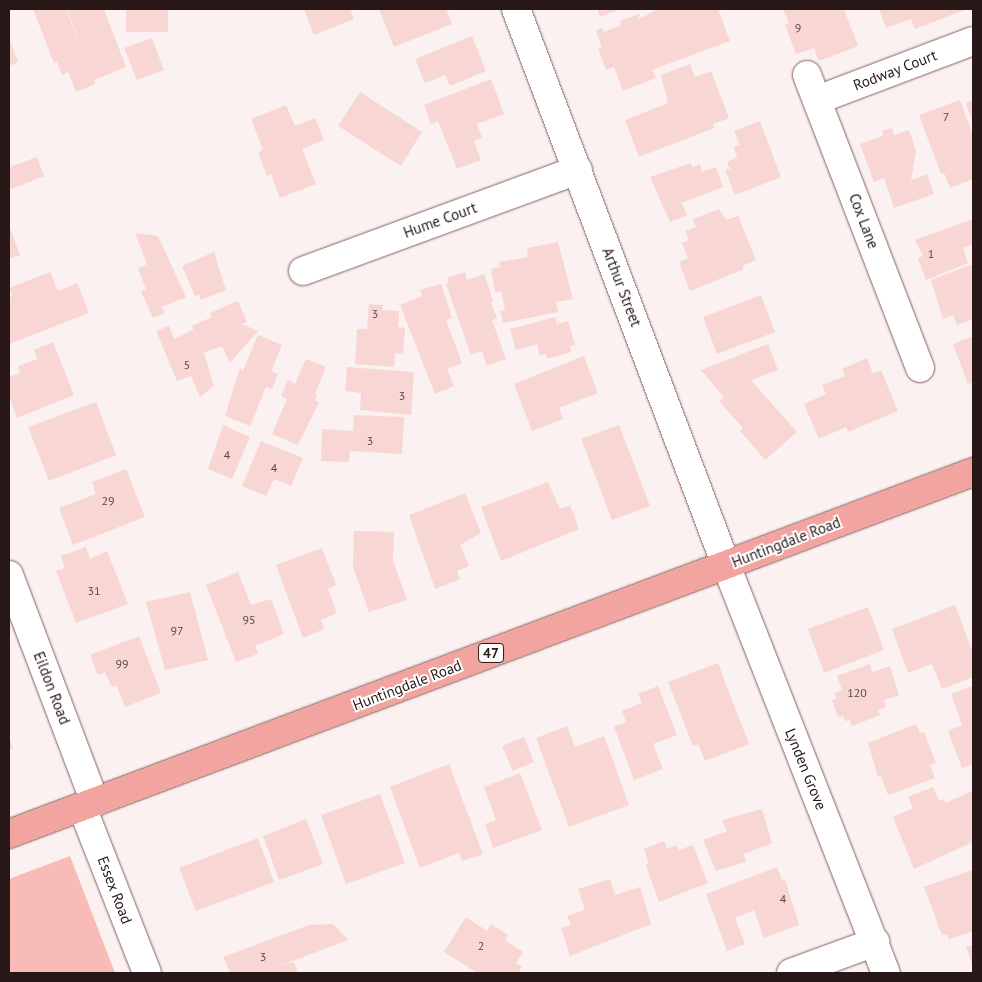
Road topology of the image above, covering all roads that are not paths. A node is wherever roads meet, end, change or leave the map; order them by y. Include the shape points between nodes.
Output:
1 (516, 9) edge
2 (973, 41) edge
3 (808, 74) dead end
4 (817, 100) junction
5 (578, 170) junction
6 (303, 271) dead end
7 (920, 368) dead end
8 (973, 472) edge
9 (726, 565) junction
10 (9, 575) edge
11 (89, 804) junction
12 (9, 834) edge
13 (875, 942) junction
14 (147, 973) edge
15 (791, 973) edge
16 (886, 973) edge

1 - 5 street, Arthur Street
2 - 4 street, Rodway Court
3 - 4 street, Cox Lane
4 - 7 street, Cox Lane
5 - 6 street, Hume Court
5 - 9 street, Arthur Street
8 - 9 main road, Huntingdale Road / 47
9 - 11 main road, Huntingdale Road / 47
9 - 13 street, Lynden Grove
10 - 11 street, Eildon Road
11 - 12 main road, Huntingdale Road / 47
11 - 14 street, Essex Road
13 - 15 street
13 - 16 street, Lynden Grove

